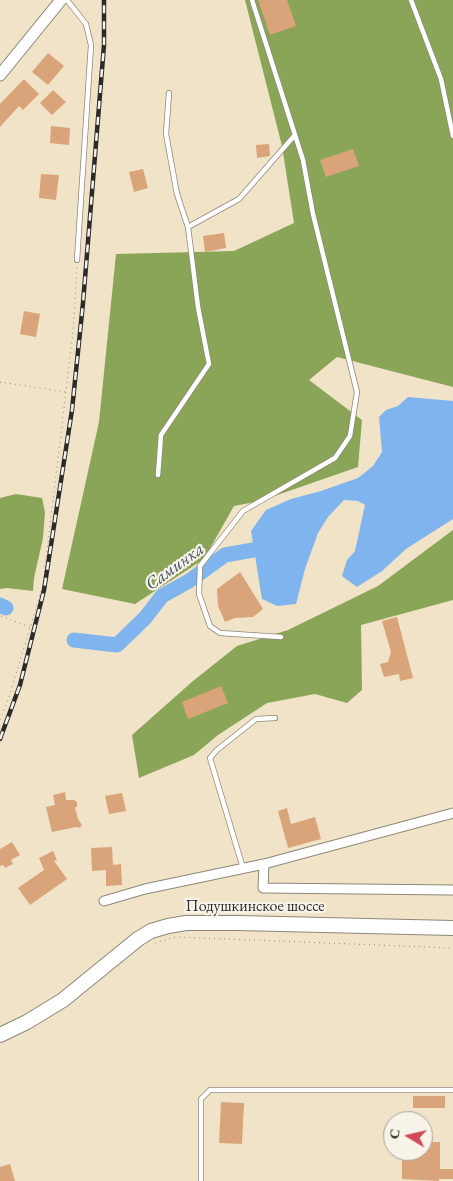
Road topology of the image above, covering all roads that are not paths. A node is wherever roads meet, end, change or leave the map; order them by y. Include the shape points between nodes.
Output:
1 (61, 0) edge
2 (67, 0) edge
3 (252, 0) edge
4 (411, 0) edge
5 (0, 75) edge
6 (169, 93) dead end
7 (294, 135) junction
8 (453, 136) edge
9 (188, 226) junction
10 (77, 260) road end
11 (158, 475) dead end
12 (282, 636) dead end
13 (275, 718) dead end
14 (453, 813) edge
15 (264, 864) junction
16 (243, 868) junction
17 (453, 890) edge
18 (104, 901) dead end
19 (453, 928) edge
20 (0, 1035) edge
21 (453, 1090) edge
22 (201, 1181) edge

1 - 5 street
2 - 10 lane via 86,24 91,45
3 - 7 lane
4 - 8 lane via 441,79
6 - 9 lane via 166,134 177,194
7 - 9 lane via 238,199
7 - 12 lane via 303,160 356,392 350,436 335,458 243,510 200,566 199,594 210,626 220,633
9 - 11 lane via 209,364 161,435
13 - 16 lane via 256,719 210,758
14 - 15 street
15 - 16 street
15 - 17 street via 263,888
16 - 18 street
19 - 20 main road, Подушкинское шоссе via 237,923 168,926 138,940 63,1000
21 - 22 lane via 210,1090 201,1099

